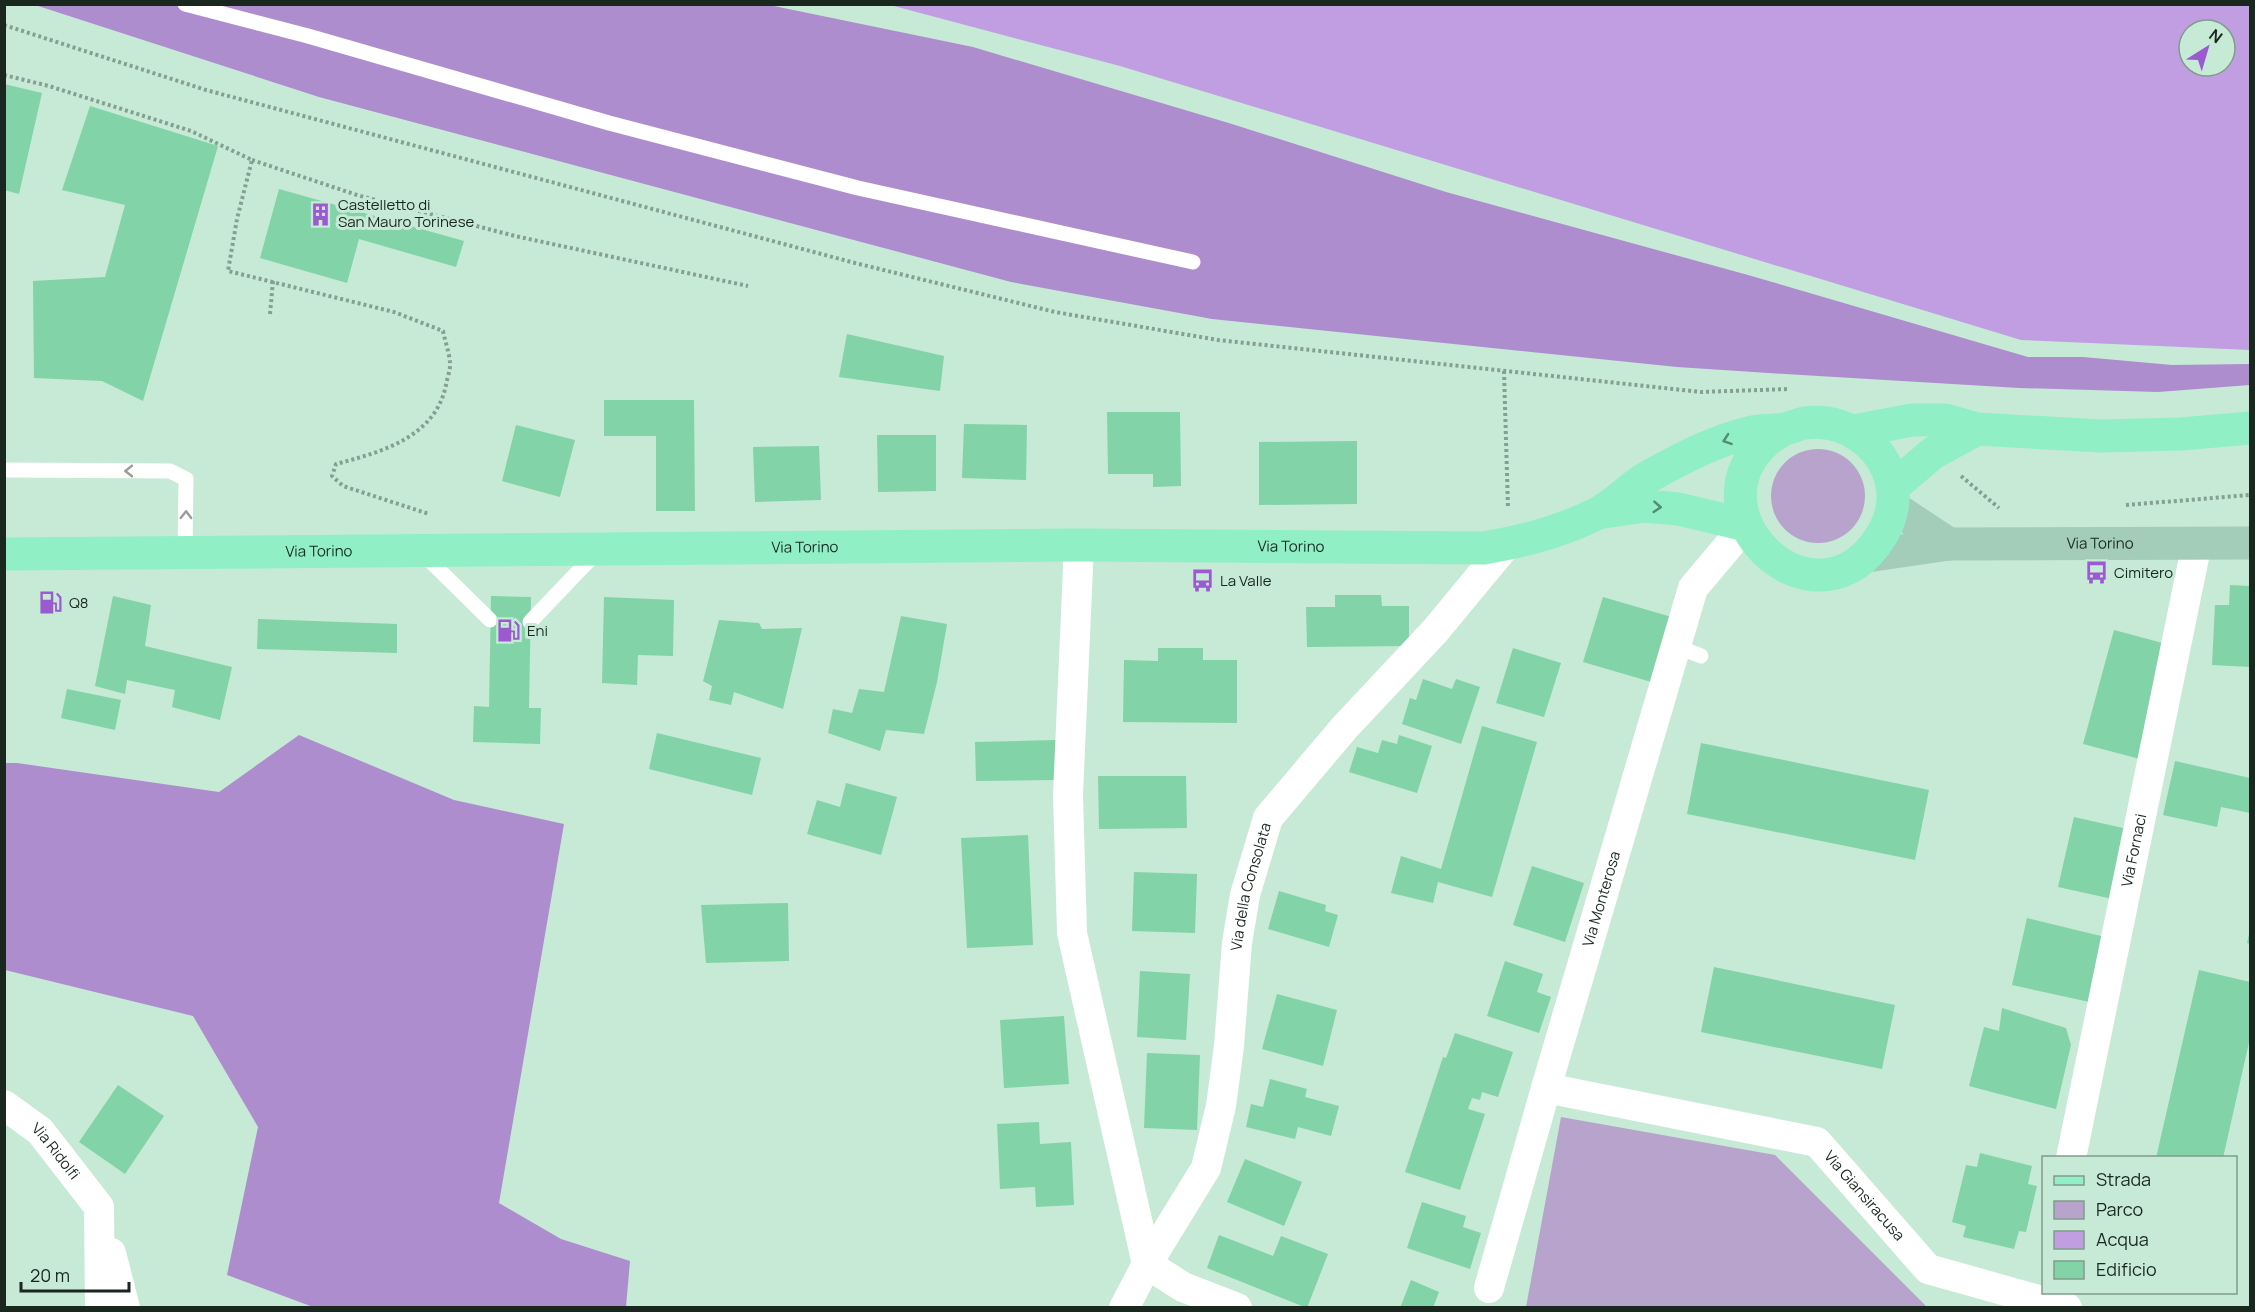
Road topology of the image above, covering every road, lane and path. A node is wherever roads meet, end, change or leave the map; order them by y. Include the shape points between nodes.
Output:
1 (184, 4) edge
2 (4, 25) edge
3 (4, 75) edge
4 (252, 160) junction
5 (1193, 262) dead end
6 (273, 282) junction
7 (748, 286) dead end
8 (270, 314) dead end
9 (1504, 371) junction
10 (1798, 389) dead end
11 (2250, 428) edge
12 (1784, 429) junction
13 (1977, 429) junction
14 (1854, 431) junction
15 (1932, 453) junction
16 (4, 470) edge
17 (2250, 495) edge
18 (1893, 497) junction
19 (2125, 506) dead end
20 (2003, 510) dead end
21 (1599, 513) junction
22 (440, 518) dead end
23 (1746, 525) junction
24 (2197, 543) junction
25 (2250, 543) edge
26 (1507, 544) junction
27 (1949, 544) junction
28 (1079, 545) junction
29 (600, 549) junction
30 (419, 550) junction
31 (185, 552) junction
32 (4, 554) edge
33 (1867, 556) junction
34 (490, 620) dead end
35 (530, 622) dead end
36 (1546, 1088) junction
37 (4, 1105) edge
38 (2072, 1156) edge
39 (99, 1206) junction
40 (1147, 1264) junction
41 (1489, 1288) dead end
42 (2051, 1300) edge
43 (100, 1308) edge
44 (125, 1308) edge
45 (1124, 1308) edge
46 (1237, 1308) edge

1 - 5 lane via 847,185
2 - 9 path via 206,90 855,263 1055,312 1218,340
3 - 4 path via 191,131
4 - 6 path via 228,271
4 - 7 path via 357,195 504,233
6 - 8 path
6 - 22 path via 394,312 443,331 450,364 440,405 422,428 399,444 336,464 332,476 343,486
9 - 10 path via 1701,392
9 - 26 path
11 - 13 main road via 2101,436
12 - 14 main road, Via Torino via 1804,423 1828,423
12 -> 21 main road, Via Torino via 1754,431 1722,441 1646,478
12 - 23 main road, Via Torino via 1751,460 1741,501
13 - 14 main road via 1946,420 1912,420
13 - 15 main road
14 - 18 main road, Via Torino via 1887,466
15 - 18 main road
15 - 20 path
31 -> 16 lane via 186,479 170,471
17 - 19 path
18 - 27 street
18 - 33 main road, Via Torino via 1886,531
21 -> 23 main road, Via Torino via 1645,506 1678,508
21 - 26 main road, Via Torino via 1551,534
23 - 33 main road, Via Torino via 1758,546 1782,566 1805,573 1848,568
23 - 36 street, Via Monterosa via 1693,588 1688,651
24 - 25 street, Via Torino
24 - 27 street, Via Torino
24 - 38 street, Via Fornaci
26 - 28 main road, Via Torino via 1484,548
26 - 40 street, Via della Consolata via 1268,818 1244,904 1221,1106 1206,1168
27 - 33 street, Via Torino
28 - 29 main road, Via Torino
28 - 40 street via 1068,795 1072,933
29 - 30 main road, Via Torino
29 - 35 lane
30 - 31 main road, Via Torino
30 - 34 lane
31 - 32 main road, Via Torino
36 - 41 street, Via Monterosa
36 - 42 street, Via Giansiracusa via 1817,1142 1928,1269
37 - 39 street, Via Ridolfi via 40,1131
39 - 43 street
39 - 44 street, Via Ridolfi
40 - 45 street, Via della Consolata
40 - 46 street via 1183,1287

